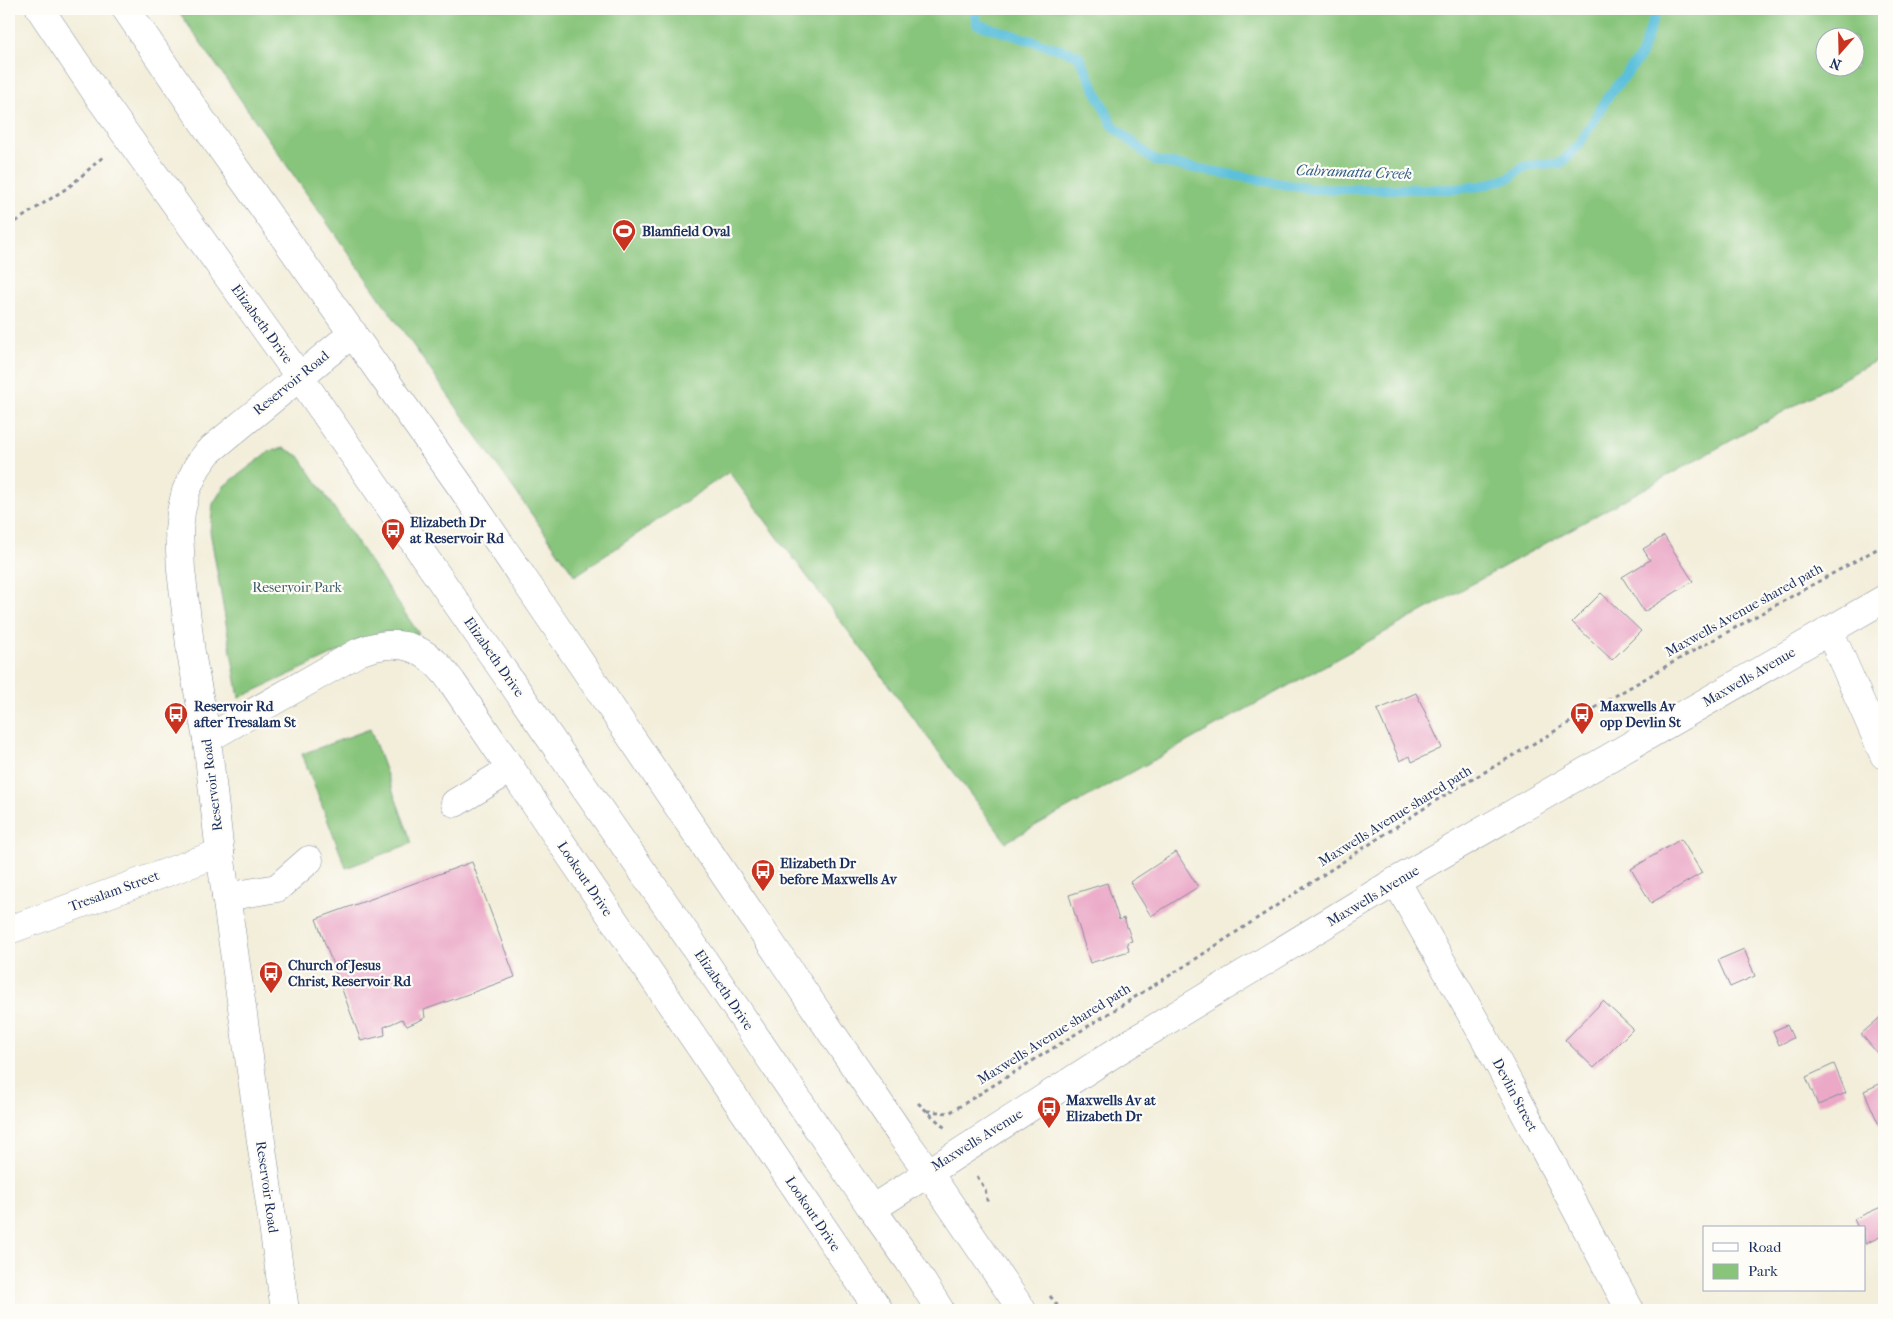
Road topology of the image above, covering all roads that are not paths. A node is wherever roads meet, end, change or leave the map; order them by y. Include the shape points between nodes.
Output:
1 (40, 9) edge
2 (126, 9) edge
3 (353, 333) junction
4 (299, 376) junction
5 (1884, 599) edge
6 (1829, 630) junction
7 (207, 739) junction
8 (1884, 755) edge
9 (511, 769) junction
10 (455, 803) dead end
11 (220, 853) junction
12 (309, 860) dead end
13 (1396, 881) junction
14 (226, 897) junction
15 (9, 930) edge
16 (928, 1172) junction
17 (872, 1209) junction
18 (285, 1310) edge
19 (879, 1310) edge
20 (940, 1310) edge
21 (1022, 1310) edge
22 (1630, 1310) edge

1 - 4 street, Elizabeth Drive via 99,97
2 - 3 street
3 - 4 street, Reservoir Road
3 - 16 street
4 - 7 street, Reservoir Road via 208,452 186,491 179,531 181,562 191,653
4 - 17 street, Elizabeth Drive
5 - 6 street, Maxwells Avenue
6 - 8 street
6 - 13 street, Maxwells Avenue
7 - 9 street, Lookout Drive via 359,652 372,647 400,646 429,655 441,667
7 - 11 street, Reservoir Road
9 - 10 street
9 - 19 street, Lookout Drive
11 - 14 street, Reservoir Road
11 - 15 street, Tresalam Street
12 - 14 street via 277,888
13 - 16 street, Maxwells Avenue via 1119,1050
13 - 22 street, Devlin Street via 1482,1033
14 - 18 street, Reservoir Road
16 - 17 street, Maxwells Avenue
16 - 21 street
17 - 20 street, Elizabeth Drive

